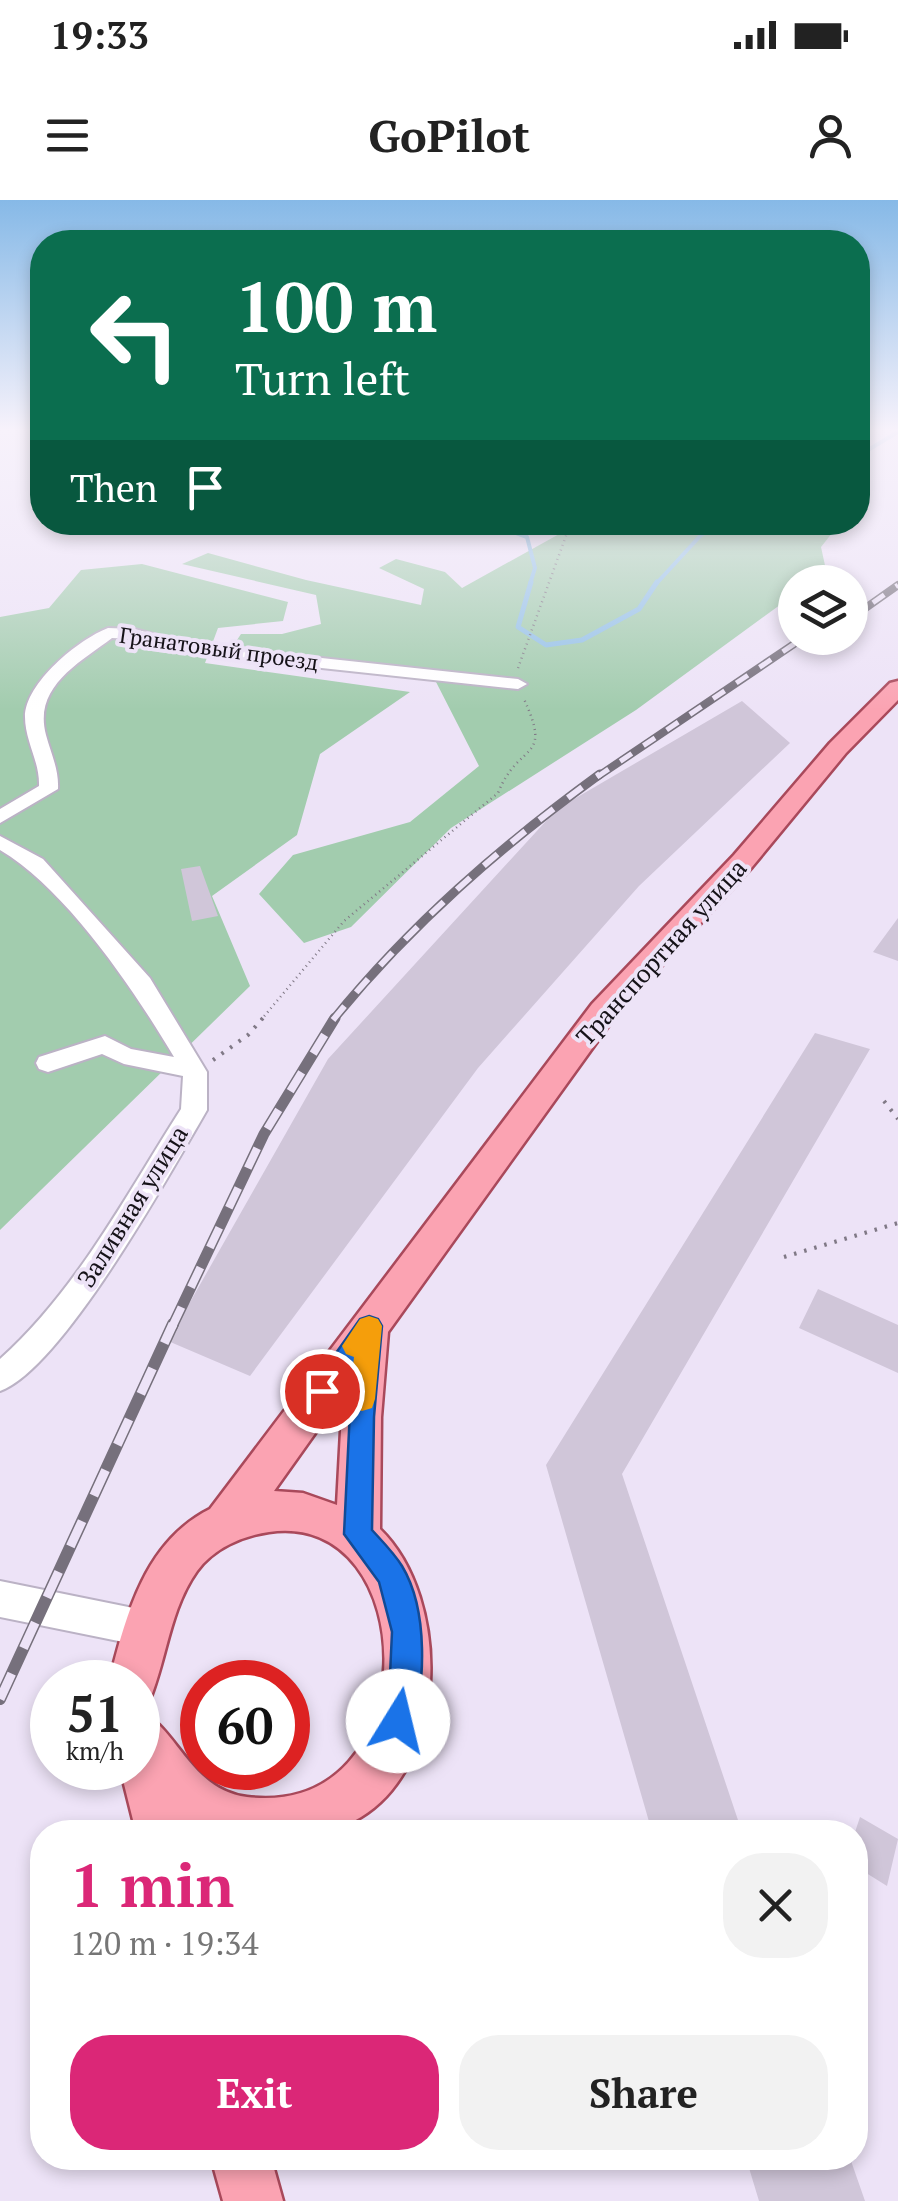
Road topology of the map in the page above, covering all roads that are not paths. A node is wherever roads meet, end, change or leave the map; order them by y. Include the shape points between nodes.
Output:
1 (518, 684) road end
2 (898, 688) edge
3 (0, 817) edge
4 (0, 842) edge
5 (48, 1064) dead end
6 (194, 1071) junction
7 (369, 1326) junction
8 (0, 1378) edge
9 (227, 1520) junction
10 (358, 1534) junction
11 (0, 1599) edge
12 (148, 1630) junction
13 (139, 1660) edge
14 (160, 1767) edge
15 (150, 1790) edge
16 (157, 1820) edge
17 (236, 1820) edge
18 (319, 1820) edge
19 (244, 2170) edge
20 (252, 2201) edge

1 - 3 street, Гранатовый проезд via 108,633 40,689 31,716 48,788
2 - 7 main road, Транспортная улица via 603,1012
4 - 6 street via 36,864 142,983
5 - 6 street via 105,1044 124,1056
6 - 8 street, Заливная улица via 194,1110 67,1308
7 - 9 main road, Транспортная улица
7 - 10 main road
9 - 10 main road via 296,1511
9 - 12 main road via 187,1547
10 - 18 main road via 392,1575 406,1632 405,1696 390,1746 367,1780
11 - 12 street
12 - 13 main road
14 - 17 main road via 180,1790
15 - 16 main road
19 - 20 main road

